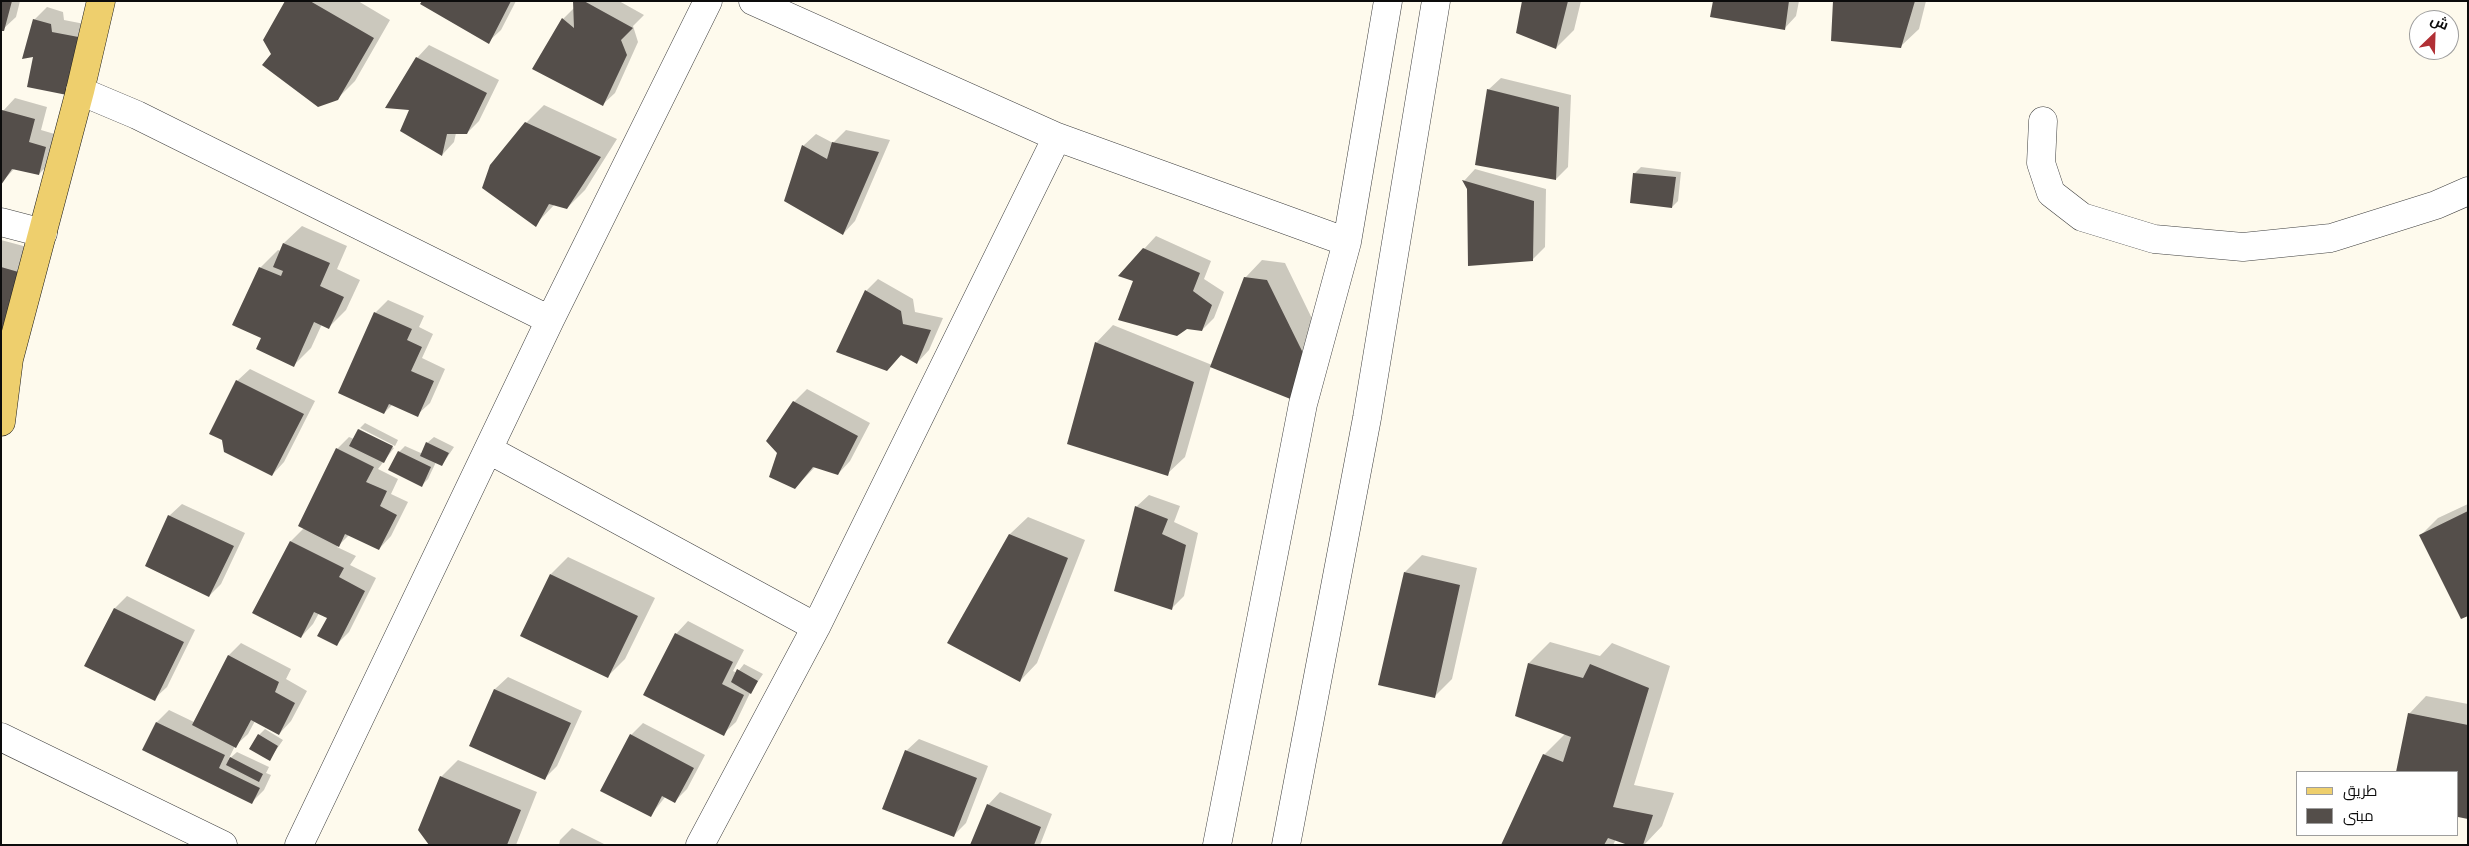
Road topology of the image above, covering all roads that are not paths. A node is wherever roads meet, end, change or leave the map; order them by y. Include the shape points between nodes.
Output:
1 (101, 1) edge
2 (708, 1) edge
3 (753, 1) edge
4 (1388, 1) edge
5 (1436, 1) edge
6 (80, 91) junction
7 (2044, 121) dead end
8 (1057, 137) junction
9 (2468, 191) edge
10 (1, 222) edge
11 (44, 233) junction
12 (1347, 242) junction
13 (550, 320) junction
14 (1, 422) edge
15 (489, 450) junction
16 (816, 627) junction
17 (1, 737) edge
18 (222, 845) edge
19 (299, 845) edge
20 (700, 845) edge
21 (1217, 845) edge
22 (1286, 845) edge

1 - 6 main road
2 - 13 street
3 - 8 street
4 - 12 street
5 - 22 street via 1367,418
6 - 11 main road
6 - 13 street via 138,114
7 - 9 street via 2041,163 2051,193 2082,217 2154,240 2243,247 2331,238 2436,205
8 - 12 street
8 - 16 street
10 - 11 street
11 - 14 main road via 9,359
12 - 21 street via 1303,404
13 - 15 street
15 - 16 street
15 - 19 street
16 - 20 street
17 - 18 street

